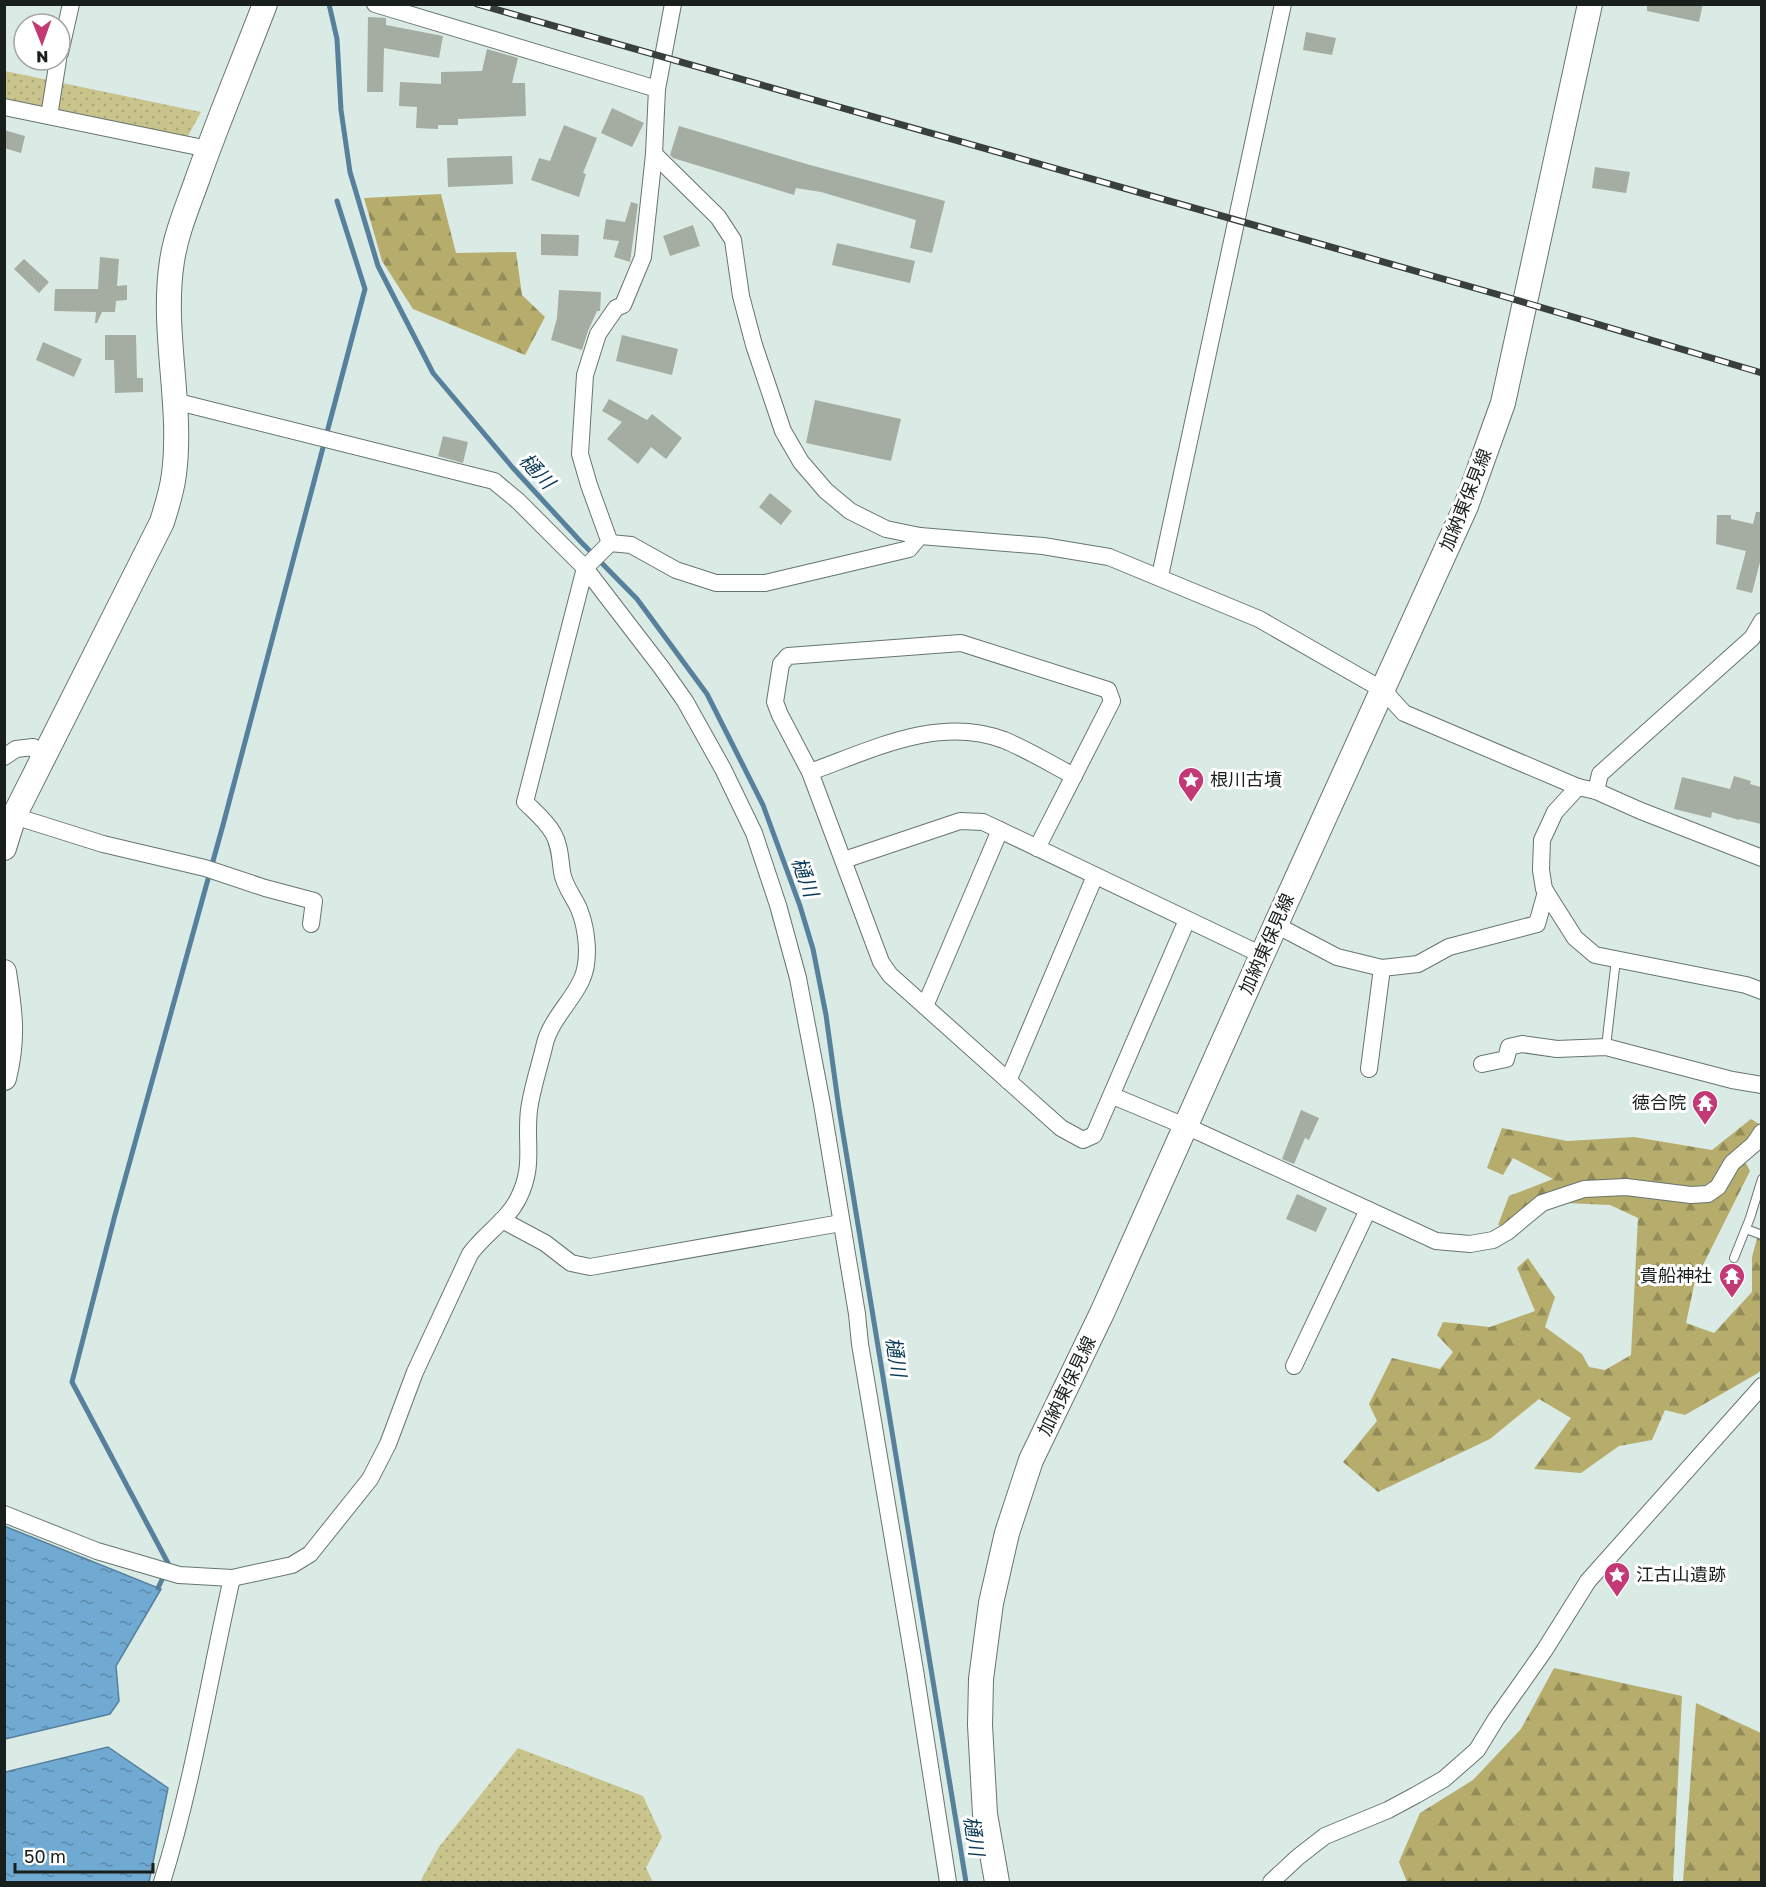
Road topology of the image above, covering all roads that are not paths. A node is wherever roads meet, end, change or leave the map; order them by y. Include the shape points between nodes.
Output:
1 (265, 4) edge
2 (375, 4) edge
3 (673, 4) edge
4 (1283, 4) edge
5 (1590, 4) edge
6 (56, 72) edge
7 (657, 89) junction
8 (4, 107) edge
9 (49, 116) junction
10 (208, 149) junction
11 (654, 154) junction
12 (174, 401) junction
13 (920, 536) junction
14 (607, 545) junction
15 (586, 567) junction
16 (1160, 576) junction
17 (1761, 621) edge
18 (1383, 690) junction
19 (4, 757) edge
20 (42, 759) junction
21 (810, 772) junction
22 (1074, 776) junction
23 (1578, 787) junction
24 (1596, 791) junction
25 (14, 816) junction
26 (1000, 830) junction
27 (4, 848) edge
28 (1037, 848) junction
29 (1761, 858) edge
30 (843, 861) junction
31 (1095, 876) junction
32 (1546, 892) junction
33 (1187, 920) junction
34 (310, 924) dead end
35 (1276, 925) junction
36 (1262, 956) junction
37 (1616, 959) junction
38 (1382, 968) junction
39 (4, 972) edge
40 (1761, 991) edge
41 (925, 1006) junction
42 (1606, 1047) junction
43 (1482, 1064) dead end
44 (1369, 1069) dead end
45 (4, 1078) edge
46 (1008, 1081) junction
47 (1761, 1085) edge
48 (1113, 1096) junction
49 (1186, 1127) junction
50 (1761, 1132) edge
51 (1761, 1179) edge
52 (1368, 1210) junction
53 (502, 1220) junction
54 (841, 1223) junction
55 (1746, 1229) junction
56 (1761, 1235) edge
57 (1734, 1258) dead end
58 (1294, 1366) dead end
59 (1761, 1386) edge
60 (4, 1514) edge
61 (232, 1578) junction
62 (162, 1882) edge
63 (948, 1882) edge
64 (997, 1882) edge
65 (1271, 1882) edge

1 - 10 main road
2 - 7 street
3 - 7 street
4 - 16 street
5 - 18 main road, 加納東保見線 via 1503,403 1466,506
6 - 9 street
7 - 11 street
8 - 9 street
9 - 10 street
10 - 12 main road via 172,262
11 - 13 street via 718,217 733,240 741,296 754,345 783,431 801,462 850,511 886,529
11 - 14 street via 643,258 622,304 597,334 585,375 580,454
12 - 15 street via 494,481
12 - 20 main road via 174,474 162,522
13 - 14 street via 909,549 765,583 716,583 676,570 631,545
13 - 16 street via 1109,556
14 - 15 street
15 - 53 street via 525,802 557,841 566,885 585,928 586,963 582,980 546,1038 530,1109 530,1159 524,1185 517,1202
15 - 54 street via 685,701 754,833 798,978
16 - 18 street via 1259,619
17 - 24 street via 1752,638 1600,774
18 - 23 street via 1404,713
18 - 35 main road, 加納東保見線
19 - 20 street via 16,748 33,747
20 - 25 main road
21 - 22 street via 894,742 930,732 957,730 1005,740
21 - 22 street via 775,702 781,664 788,656 961,644 1108,690 1112,701
21 - 30 street
22 - 28 street
23 - 24 street
23 - 32 street via 1555,812 1542,840 1541,870
24 - 29 street
25 - 27 main road
25 - 34 street via 314,901
26 - 28 street
26 - 30 street via 983,822 960,821
26 - 41 street
28 - 31 street
30 - 41 street via 881,962
31 - 33 street
31 - 46 street
32 - 37 street via 1575,938 1595,955
32 - 38 street via 1537,924 1449,947 1418,964
33 - 36 street
33 - 48 street
35 - 36 main road, 加納東保見線
35 - 38 street via 1337,957
36 - 49 main road, 加納東保見線
37 - 40 street
37 - 42 lane
38 - 44 street
39 - 45 main road via 11,1019
41 - 46 street
42 - 43 street via 1557,1049 1516,1044 1509,1047 1506,1059
42 - 47 street
46 - 48 street via 1061,1128 1083,1140 1094,1135
48 - 49 street
49 - 52 street
49 - 64 main road, 加納東保見線 via 1031,1460 1007,1533 991,1603 981,1679 985,1814
50 - 52 street via 1754,1144 1732,1163 1718,1187 1708,1194 1626,1187 1584,1189 1542,1203 1493,1240 1470,1244 1436,1241
51 - 55 lane
52 - 58 street
53 - 54 street via 571,1263 590,1267
53 - 61 street via 479,1240 470,1254 370,1479 310,1554 292,1565
54 - 63 street
55 - 56 lane
55 - 57 lane
59 - 65 street via 1588,1581 1477,1750 1435,1784 1388,1810 1325,1836
60 - 61 street via 97,1551 179,1575
61 - 62 street via 188,1790

